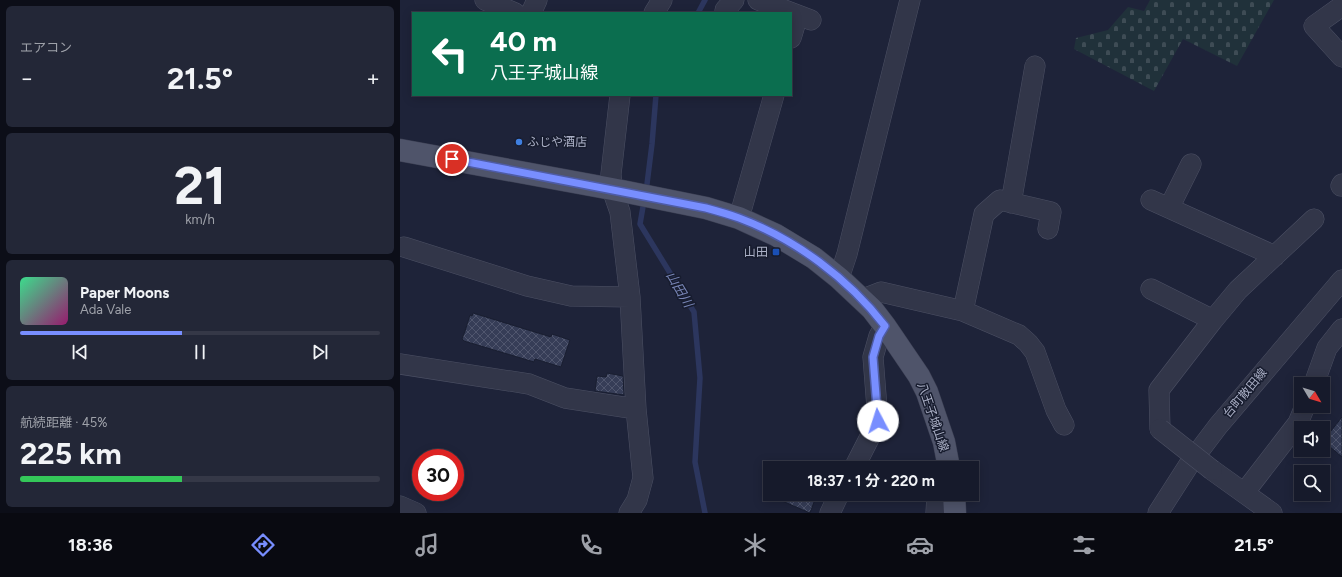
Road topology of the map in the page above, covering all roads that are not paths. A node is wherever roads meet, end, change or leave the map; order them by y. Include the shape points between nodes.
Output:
1 (486, 0) edge
2 (537, 0) edge
3 (662, 0) edge
4 (758, 0) edge
5 (910, 0) edge
6 (1342, 6) edge
7 (513, 12) edge
8 (531, 12) edge
9 (655, 12) edge
10 (790, 12) edge
11 (792, 13) edge
12 (792, 36) edge
13 (1342, 57) edge
14 (1035, 66) dead end
15 (620, 96) edge
16 (774, 96) edge
17 (400, 150) edge
18 (1191, 164) dead end
19 (612, 189) junction
20 (1151, 200) dead end
21 (1011, 203) junction
22 (1169, 208) junction
23 (738, 218) junction
24 (1314, 219) dead end
25 (1048, 229) dead end
26 (404, 247) dead end
27 (1274, 256) junction
28 (839, 278) junction
29 (1342, 280) edge
30 (1151, 289) dead end
31 (630, 297) junction
32 (863, 299) junction
33 (963, 310) junction
34 (1213, 320) junction
35 (885, 326) junction
36 (1342, 329) edge
37 (400, 364) edge
38 (1317, 377) edge
39 (636, 409) junction
40 (1302, 413) edge
41 (1064, 426) dead end
42 (858, 461) edge
43 (948, 461) edge
44 (1244, 493) junction
45 (836, 501) edge
46 (937, 501) edge
47 (954, 501) edge
48 (400, 506) edge
49 (416, 512) edge
50 (629, 513) edge
51 (830, 513) edge
52 (936, 513) edge
53 (955, 513) edge
54 (1158, 513) edge
55 (1272, 513) edge

1 - 7 street
2 - 8 street
3 - 9 street
4 - 10 street
5 - 28 street
6 - 13 street via 1314,26
11 - 12 street via 804,17
14 - 21 street
15 - 19 street
16 - 23 street
17 - 19 main road
18 - 22 street
19 - 23 main road, 八王子城山線 via 706,208
19 - 31 street via 620,212
20 - 22 street
21 - 25 street via 1051,212
21 - 33 street via 1000,200 984,214
22 - 27 street
23 - 28 main road, 八王子城山線 via 776,235 814,258
24 - 27 street
26 - 31 street via 527,286 571,296
27 - 34 street via 1238,290
28 - 32 main road, 八王子城山線
29 - 54 street, 台町散田線 via 1218,426 1190,463
30 - 34 street
31 - 39 street
32 - 33 street via 881,292
32 - 35 main road, 八王子城山線
33 - 41 street via 1019,335 1028,343 1035,352
34 - 44 street, bridge via 1159,390 1160,429
35 - 42 street via 873,357 878,421
35 - 43 main road, 八王子城山線 via 927,392
36 - 38 street via 1327,348
37 - 39 street via 529,384 565,398
39 - 50 street via 643,478 637,500
40 - 44 street via 1298,423
44 - 55 street
45 - 51 street
46 - 52 street
47 - 53 main road
48 - 49 street

